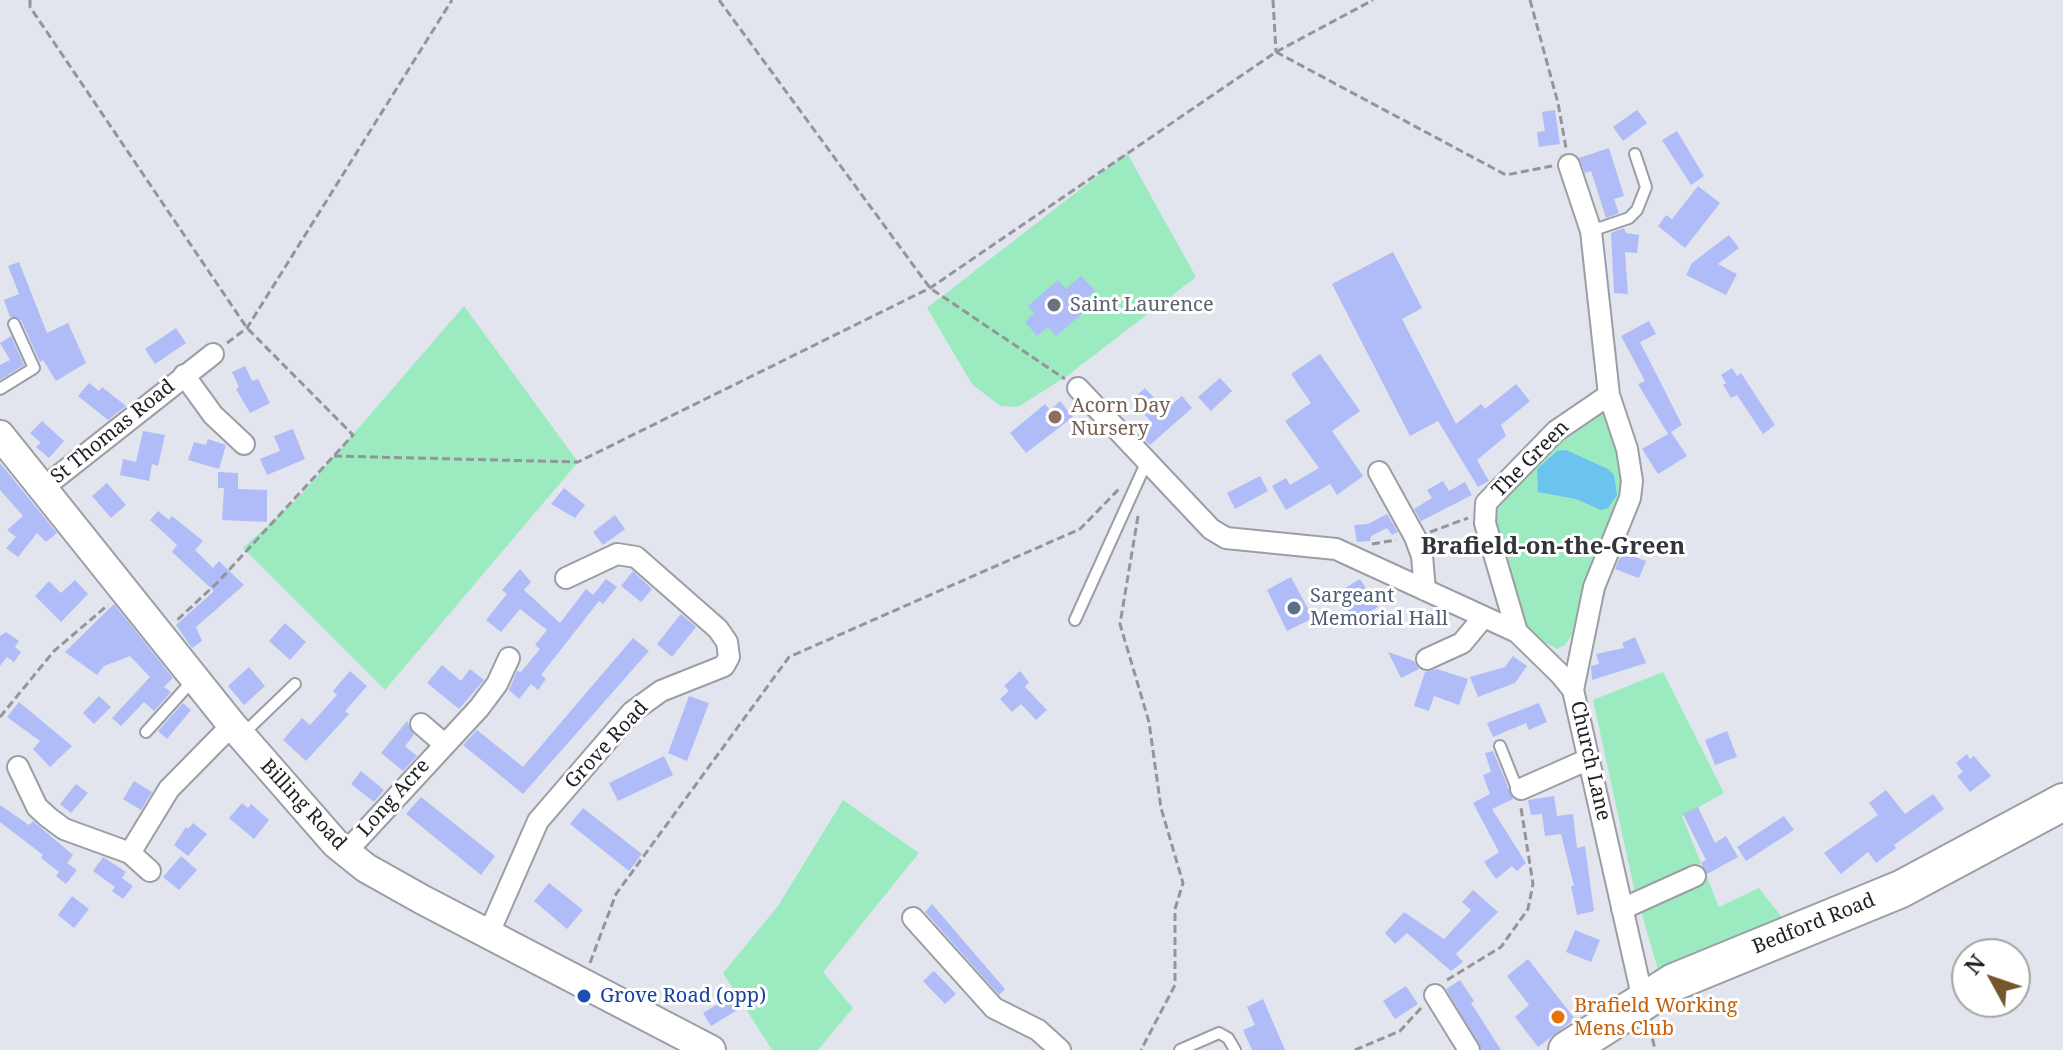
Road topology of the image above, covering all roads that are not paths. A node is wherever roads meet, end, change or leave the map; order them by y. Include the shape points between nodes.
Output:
1 (1635, 154) dead end
2 (1569, 165) road end
3 (1591, 231) junction
4 (14, 324) dead end
5 (213, 354) road end
6 (184, 375) junction
7 (1078, 388) road end
8 (0, 389) edge
9 (1609, 395) junction
10 (0, 435) edge
11 (244, 444) dead end
12 (1147, 461) junction
13 (1379, 472) dead end
14 (43, 488) junction
15 (566, 578) dead end
16 (1425, 590) junction
17 (1482, 619) junction
18 (1075, 620) dead end
19 (1517, 632) junction
20 (1581, 643) junction
21 (1544, 657) junction
22 (509, 658) dead end
23 (1427, 659) dead end
24 (195, 678) junction
25 (295, 684) dead end
26 (1573, 690) junction
27 (421, 724) dead end
28 (237, 730) junction
29 (146, 732) dead end
30 (443, 743) junction
31 (1500, 746) dead end
32 (1589, 759) junction
33 (18, 767) dead end
34 (1521, 789) joint
35 (2063, 802) edge
36 (346, 852) junction
37 (130, 853) junction
38 (150, 871) dead end
39 (1695, 876) dead end
40 (1622, 909) junction
41 (913, 918) dead end
42 (488, 935) junction
43 (1438, 991) road end
44 (1643, 1000) junction
45 (711, 1050) edge
46 (1060, 1050) edge
47 (1180, 1050) edge
48 (1235, 1050) edge
49 (1469, 1050) edge
50 (1567, 1050) edge

1 - 3 lane via 1646,187 1637,210
2 - 3 street
3 - 9 street
4 - 8 lane via 34,368
5 - 6 street, St Thomas Road
6 - 11 street, St Thomas Road via 213,415
6 - 14 street, St Thomas Road
7 - 12 street, Church Lane
9 - 19 street, The Green via 1556,431 1486,503 1485,523
9 - 20 street via 1632,481 1594,587
10 - 14 street, Billing Road
12 - 16 street, Church Lane via 1211,529 1226,538 1336,549
12 - 18 lane
13 - 16 street via 1415,537
14 - 24 street, Billing Road
15 - 42 street, Grove Road via 617,554 636,557 718,629 729,657 724,666 661,691 632,712 528,838
16 - 17 street, Church Lane
17 - 19 street, Church Lane
17 - 23 street via 1462,643
19 - 21 street, Church Lane
20 - 21 street
20 - 26 street
21 - 26 street, Church Lane
22 - 30 street, Long Acre via 479,708
24 - 28 street, Billing Road
24 - 29 lane
25 - 28 lane
26 - 32 street, Church Lane
27 - 30 street, Long Acre
28 - 36 street, Billing Road
28 - 37 street via 169,789
30 - 36 street, Long Acre
31 - 34 lane
32 - 34 street
32 - 40 street, Church Lane
33 - 37 street via 37,807 64,829
35 - 44 highway, Bedford Road via 1901,889 1674,982
36 - 42 street, Billing Road
37 - 38 street
39 - 40 street
40 - 44 street, Church Lane
41 - 46 street via 994,1008 1038,1030
42 - 45 street, Billing Road
43 - 49 street
44 - 50 highway, Bedford Road
47 - 48 lane via 1219,1033

